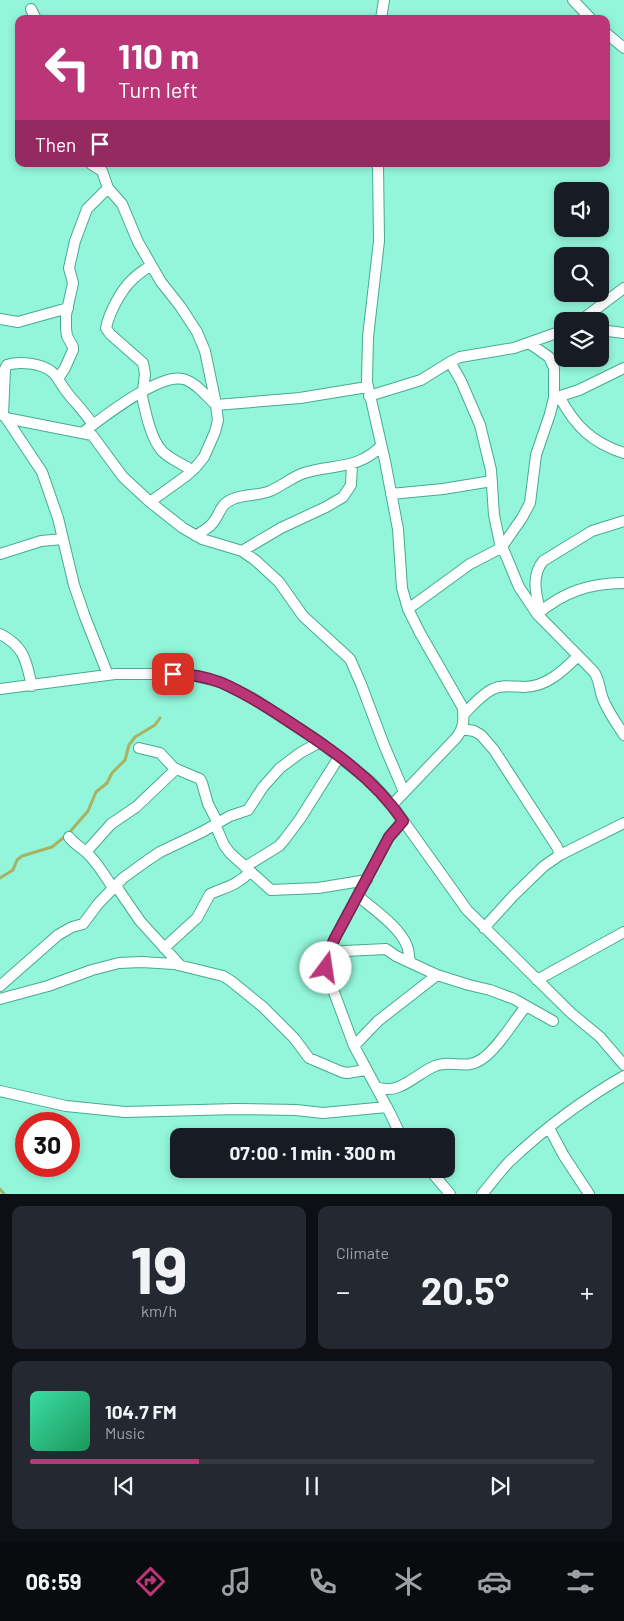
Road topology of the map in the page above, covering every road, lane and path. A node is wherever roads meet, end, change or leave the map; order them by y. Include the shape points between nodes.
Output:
1 (384, 0) edge
2 (573, 0) edge
3 (31, 9) dead end
4 (34, 15) edge
5 (382, 15) edge
6 (586, 15) edge
7 (610, 36) edge
8 (624, 48) edge
9 (96, 167) edge
10 (378, 167) edge
11 (108, 188) junction
12 (151, 265) junction
13 (624, 288) edge
14 (68, 308) junction
15 (592, 312) edge
16 (0, 319) edge
17 (609, 331) edge
18 (624, 333) edge
19 (554, 335) edge
20 (529, 343) junction
21 (450, 362) junction
22 (624, 368) edge
23 (58, 379) junction
24 (142, 391) junction
25 (368, 391) junction
26 (557, 397) junction
27 (216, 405) junction
28 (3, 415) edge
29 (93, 425) junction
30 (82, 433) junction
31 (381, 446) junction
32 (624, 453) edge
33 (352, 464) junction
34 (192, 470) junction
35 (492, 480) junction
36 (391, 494) junction
37 (150, 502) junction
38 (624, 521) edge
39 (196, 536) junction
40 (63, 539) junction
41 (502, 547) junction
42 (242, 551) junction
43 (0, 554) edge
44 (624, 583) edge
45 (408, 609) junction
46 (539, 613) junction
47 (0, 634) edge
48 (578, 656) junction
49 (108, 675) junction
50 (32, 686) junction
51 (0, 689) edge
52 (463, 715) junction
53 (462, 729) junction
54 (624, 735) edge
55 (320, 742) junction
56 (139, 748) dead end
57 (339, 757) junction
58 (176, 769) junction
59 (404, 792) junction
60 (392, 805) junction
61 (403, 821) junction
62 (216, 823) junction
63 (624, 823) edge
64 (69, 837) dead end
65 (86, 852) junction
66 (560, 855) junction
67 (247, 869) junction
68 (366, 880) junction
69 (115, 888) junction
70 (358, 896) junction
71 (484, 928) junction
72 (624, 932) edge
73 (164, 948) junction
74 (328, 953) junction
75 (410, 962) junction
76 (180, 965) junction
77 (438, 974) junction
78 (537, 980) junction
79 (0, 986) edge
80 (0, 999) edge
81 (526, 1006) junction
82 (553, 1021) dead end
83 (354, 1046) junction
84 (624, 1065) edge
85 (366, 1070) junction
86 (624, 1076) edge
87 (376, 1087) junction
88 (0, 1091) edge
89 (387, 1107) junction
90 (397, 1128) edge
91 (549, 1128) junction
92 (437, 1178) edge
93 (450, 1194) edge
94 (482, 1194) edge
95 (589, 1194) edge

1 - 5 street
2 - 6 street
3 - 4 street
7 - 8 street
9 - 11 street via 102,171
10 - 25 street via 379,240 367,355
11 - 12 street via 122,204
11 - 14 street via 87,209 78,233 69,268 73,282
12 - 24 street via 127,285 110,312 106,328 143,363
12 - 27 street via 203,344
13 - 15 street
14 - 16 street via 18,322
14 - 23 street via 66,329 73,350
17 - 18 street
19 - 20 street
20 - 21 street
20 - 26 street via 550,357
21 - 25 street via 421,380
21 - 35 street via 480,425
22 - 26 street
23 - 28 street via 41,366 7,365
23 - 29 street
24 - 27 street via 172,379 182,379
24 - 29 street
24 - 34 street via 152,431 161,450
25 - 27 street
25 - 31 street
26 - 32 street via 584,431 607,448
26 - 41 street via 536,456 530,503
27 - 34 street via 218,420 215,432 204,457
28 - 30 street
28 - 40 street via 42,472
29 - 30 street
30 - 37 street via 95,437 123,477
31 - 33 street via 372,455
31 - 36 street
33 - 39 street via 303,474 271,491 234,499 224,504 211,525
33 - 42 street via 351,485 343,497
34 - 37 street
35 - 36 street via 443,490
35 - 41 street via 494,515
36 - 45 street via 398,529 402,588
37 - 39 street
38 - 46 street via 592,531 543,560 534,590
39 - 42 street
40 - 43 street via 41,541
40 - 49 street via 74,585
41 - 45 street via 464,568
41 - 46 street via 519,587
42 - 59 street via 279,582 303,616 350,659
44 - 46 street via 583,588 554,601
45 - 52 street
46 - 48 street
47 - 50 street via 20,648
48 - 52 street via 557,675 536,687 494,688
48 - 54 street via 598,678 607,708
49 - 50 street
49 - 55 street via 187,674 220,682 254,699
50 - 51 street
52 - 53 street
53 - 59 street
53 - 66 street via 481,735 494,750
55 - 57 street
55 - 62 street via 280,768 248,810
56 - 58 street via 160,753
57 - 60 street via 371,782
57 - 67 street via 285,840
58 - 62 street via 200,780
58 - 65 street via 136,807 111,824
59 - 60 street
60 - 61 street
61 - 68 street via 389,837
61 - 71 street via 467,910
62 - 67 street via 224,846
62 - 69 street via 160,852 123,878
63 - 66 street
64 - 65 street
65 - 69 street
66 - 71 street via 544,866
67 - 68 street via 268,888 276,890 318,888
67 - 73 street via 237,883 210,894 197,918
68 - 70 street
69 - 73 street
69 - 79 street via 83,924 58,935
70 - 74 street
70 - 75 street via 401,936 407,945
71 - 78 street
72 - 78 street
73 - 76 street
74 - 75 street via 383,948
74 - 83 street via 328,976
75 - 77 street
76 - 80 street via 119,963
76 - 85 street via 231,980 263,1007 309,1058 347,1073
77 - 81 street via 490,990
77 - 83 street via 378,1021
78 - 84 street via 600,1037
81 - 82 street
81 - 87 street via 484,1058 473,1065 439,1065 393,1089
83 - 85 street
85 - 87 street
86 - 91 street
87 - 89 street
88 - 89 street via 66,1106 125,1112 236,1109 323,1113
89 - 90 street
91 - 94 street via 509,1162
91 - 95 street
92 - 93 street

